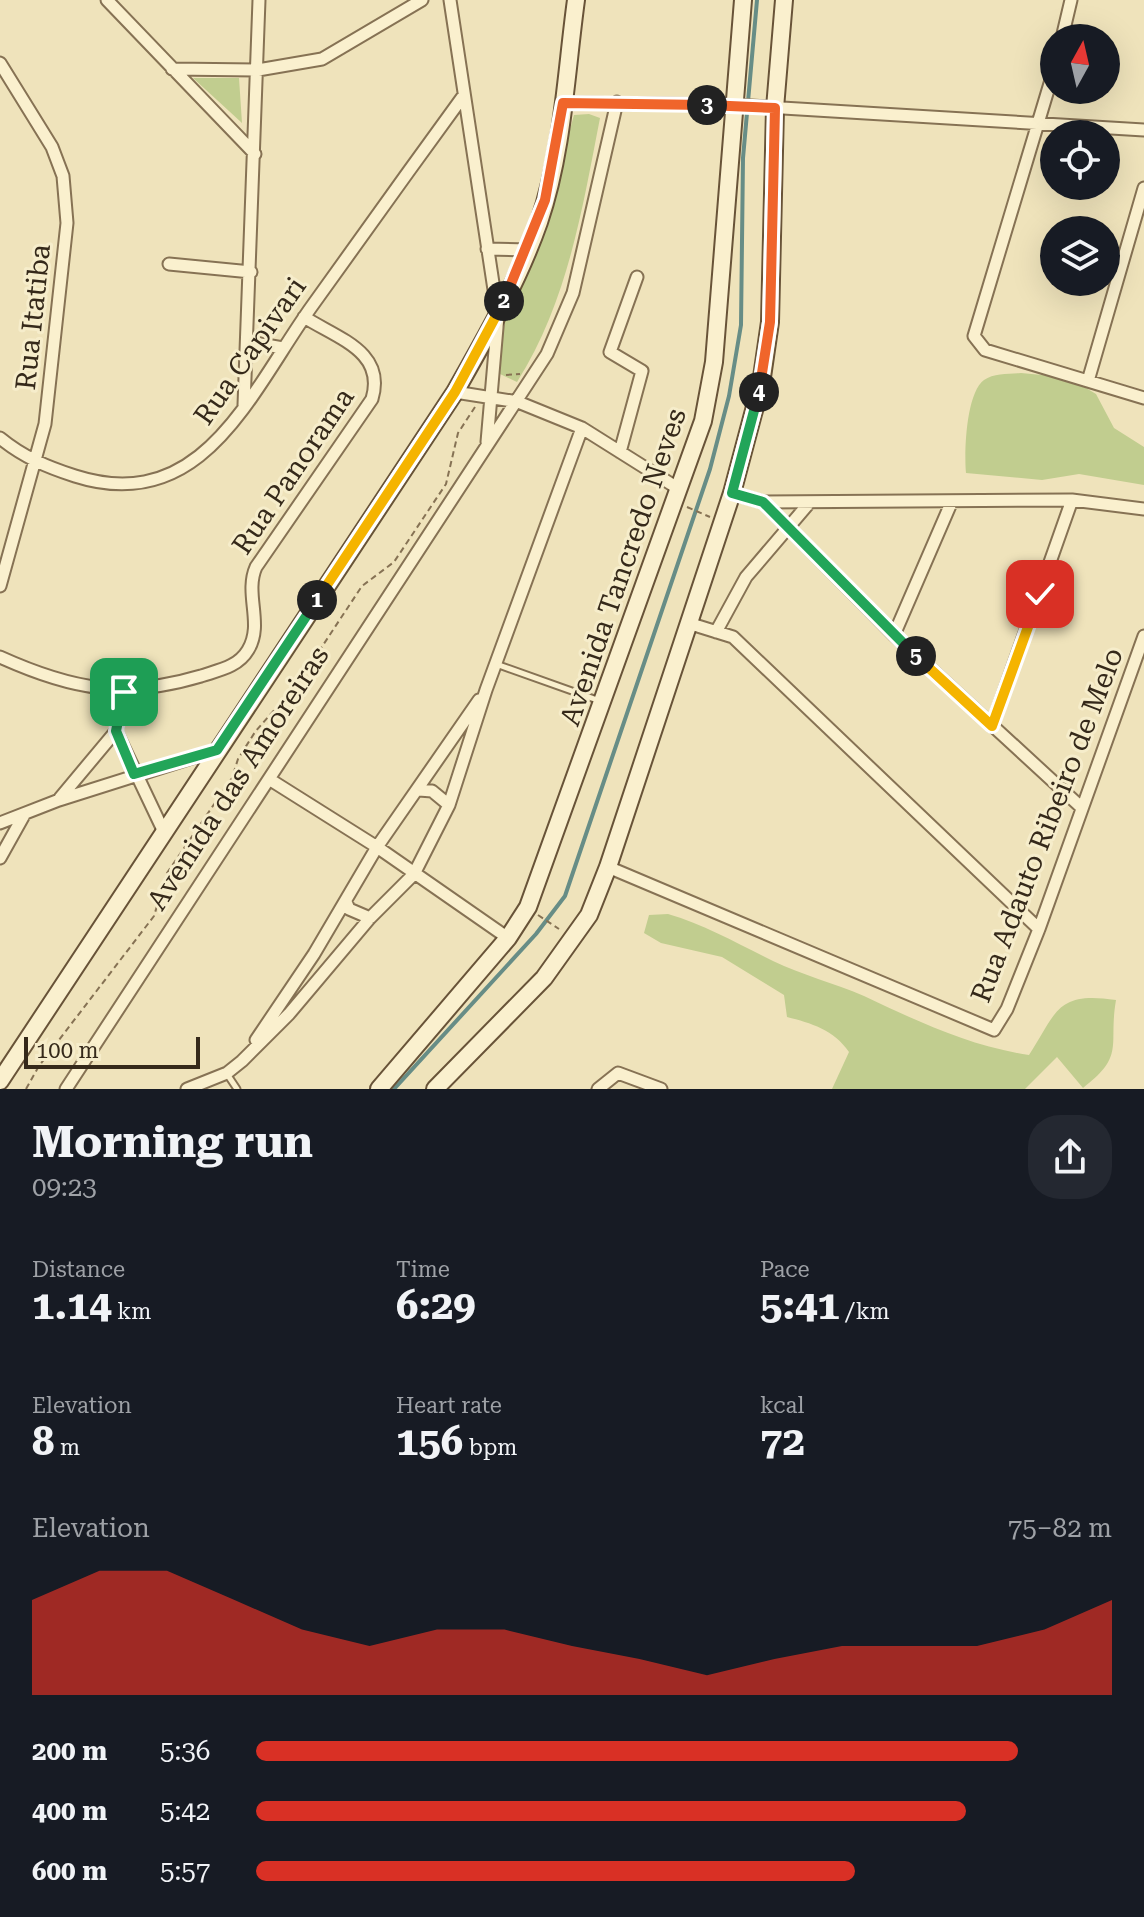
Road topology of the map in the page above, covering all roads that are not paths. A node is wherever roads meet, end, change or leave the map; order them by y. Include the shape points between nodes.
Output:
1 (107, 0) edge
2 (259, 0) edge
3 (422, 0) edge
4 (450, 0) edge
5 (576, 0) edge
6 (743, 0) edge
7 (784, 0) edge
8 (1071, 0) edge
9 (1065, 24) edge
10 (0, 63) edge
11 (172, 69) junction
12 (258, 70) junction
13 (464, 95) junction
14 (617, 102) junction
15 (563, 103) junction
16 (1043, 104) edge
17 (738, 106) junction
18 (770, 107) junction
19 (1037, 125) junction
20 (1144, 130) edge
21 (255, 154) junction
22 (1144, 188) edge
23 (487, 249) junction
24 (528, 250) junction
25 (169, 264) dead end
26 (251, 272) junction
27 (637, 277) dead end
28 (498, 316) junction
29 (304, 317) junction
30 (249, 342) junction
31 (283, 348) junction
32 (1088, 381) junction
33 (455, 392) junction
34 (493, 397) junction
35 (1144, 398) edge
36 (518, 402) junction
37 (244, 406) junction
38 (582, 428) junction
39 (0, 438) edge
40 (487, 447) junction
41 (620, 452) junction
42 (37, 463) junction
43 (732, 493) junction
44 (681, 498) junction
45 (1072, 500) junction
46 (952, 501) junction
47 (763, 502) junction
48 (810, 502) junction
49 (1144, 509) edge
50 (787, 527) junction
51 (0, 586) edge
52 (688, 623) junction
53 (716, 632) junction
54 (894, 635) junction
55 (1144, 636) edge
56 (0, 657) edge
57 (495, 664) junction
58 (486, 690) junction
59 (124, 692) junction
60 (604, 703) junction
61 (992, 726) junction
62 (116, 731) junction
63 (217, 750) junction
64 (134, 774) junction
65 (269, 779) junction
66 (419, 790) junction
67 (59, 800) junction
68 (449, 805) junction
69 (1082, 808) junction
70 (24, 815) junction
71 (0, 823) edge
72 (163, 830) junction
73 (377, 847) junction
74 (0, 858) edge
75 (608, 867) junction
76 (414, 874) junction
77 (346, 902) junction
78 (370, 918) junction
79 (1039, 929) junction
80 (508, 938) junction
81 (242, 1061) junction
82 (227, 1073) junction
83 (0, 1081) edge
84 (66, 1089) edge
85 (187, 1089) edge
86 (237, 1089) edge
87 (379, 1089) edge
88 (435, 1089) edge
89 (598, 1089) edge
90 (661, 1089) edge

1 - 11 street
2 - 12 street
3 - 12 street via 322,59
4 - 13 street
5 - 15 main road, Avenida das Amoreiras
6 - 17 main road, Avenida Tancredo Neves
7 - 18 main road
8 - 9 street
10 - 42 street, Rua Itatiba via 52,147 63,176 67,223
11 - 12 street
11 - 21 street
12 - 21 street
13 - 23 street
13 - 29 street, Rua Capivari
14 - 15 street
14 - 17 street
14 - 36 street, Avenida das Amoreiras via 573,293 547,354
15 - 24 main road, Avenida das Amoreiras via 551,177
16 - 19 street
17 - 18 street
17 - 44 main road, Avenida Tancredo Neves via 712,377
18 - 19 street
18 - 43 main road via 770,322 761,384
19 - 20 street
19 - 32 street via 974,336 985,350
21 - 26 street
22 - 32 street
23 - 24 street
23 - 28 street
24 - 28 main road, Avenida das Amoreiras
25 - 26 street
26 - 30 street
27 - 41 street via 610,352 642,371
28 - 33 main road, Avenida das Amoreiras
28 - 34 street
29 - 31 street, Rua Capivari
29 - 59 street, Rua Panorama via 374,365 372,399 256,567 250,591 254,638 247,653 231,667 160,688
30 - 31 street
30 - 37 street
31 - 37 street, Rua Capivari
32 - 35 street
33 - 34 street
33 - 63 main road, Avenida das Amoreiras
34 - 36 street
34 - 40 street
36 - 38 street
36 - 40 street, Avenida das Amoreiras
37 - 42 street, Rua Capivari via 221,439 189,465 153,481 109,485
38 - 41 street
38 - 57 street
39 - 42 street, Rua Capivari
40 - 65 street, Avenida das Amoreiras
41 - 44 street
42 - 51 street, Rua Itatiba
43 - 47 street
43 - 52 main road
44 - 60 main road, Avenida Tancredo Neves
45 - 46 street
45 - 49 street
45 - 61 street
46 - 48 street
46 - 54 street
47 - 48 street
47 - 50 street
48 - 50 street
50 - 53 street via 746,577
50 - 54 street
52 - 53 street
52 - 75 main road
53 - 79 street via 733,637
54 - 61 street
55 - 69 street, Rua Adauto Ribeiro de Melo
56 - 59 street via 63,681
57 - 58 street
57 - 60 lane
58 - 66 street
58 - 68 street
59 - 62 street
60 - 80 main road, Avenida Tancredo Neves via 543,871
61 - 69 street
62 - 64 street
62 - 67 street
63 - 64 street
63 - 72 main road, Avenida das Amoreiras
64 - 67 street
64 - 72 street
65 - 73 street
65 - 84 street, Avenida das Amoreiras
66 - 68 street via 432,791
66 - 73 street
67 - 70 street
68 - 76 street
69 - 79 street, Rua Adauto Ribeiro de Melo
70 - 71 street
70 - 74 street
72 - 83 main road, Avenida das Amoreiras
73 - 76 street
73 - 77 street
75 - 79 street, Rua Adauto Ribeiro de Melo via 994,1030
75 - 88 main road via 589,915 544,978
76 - 78 street
76 - 80 street
77 - 78 street via 349,909
77 - 81 street
78 - 81 street
80 - 87 main road, Avenida Tancredo Neves
81 - 82 street
82 - 85 street
82 - 86 lane
89 - 90 street via 618,1073

